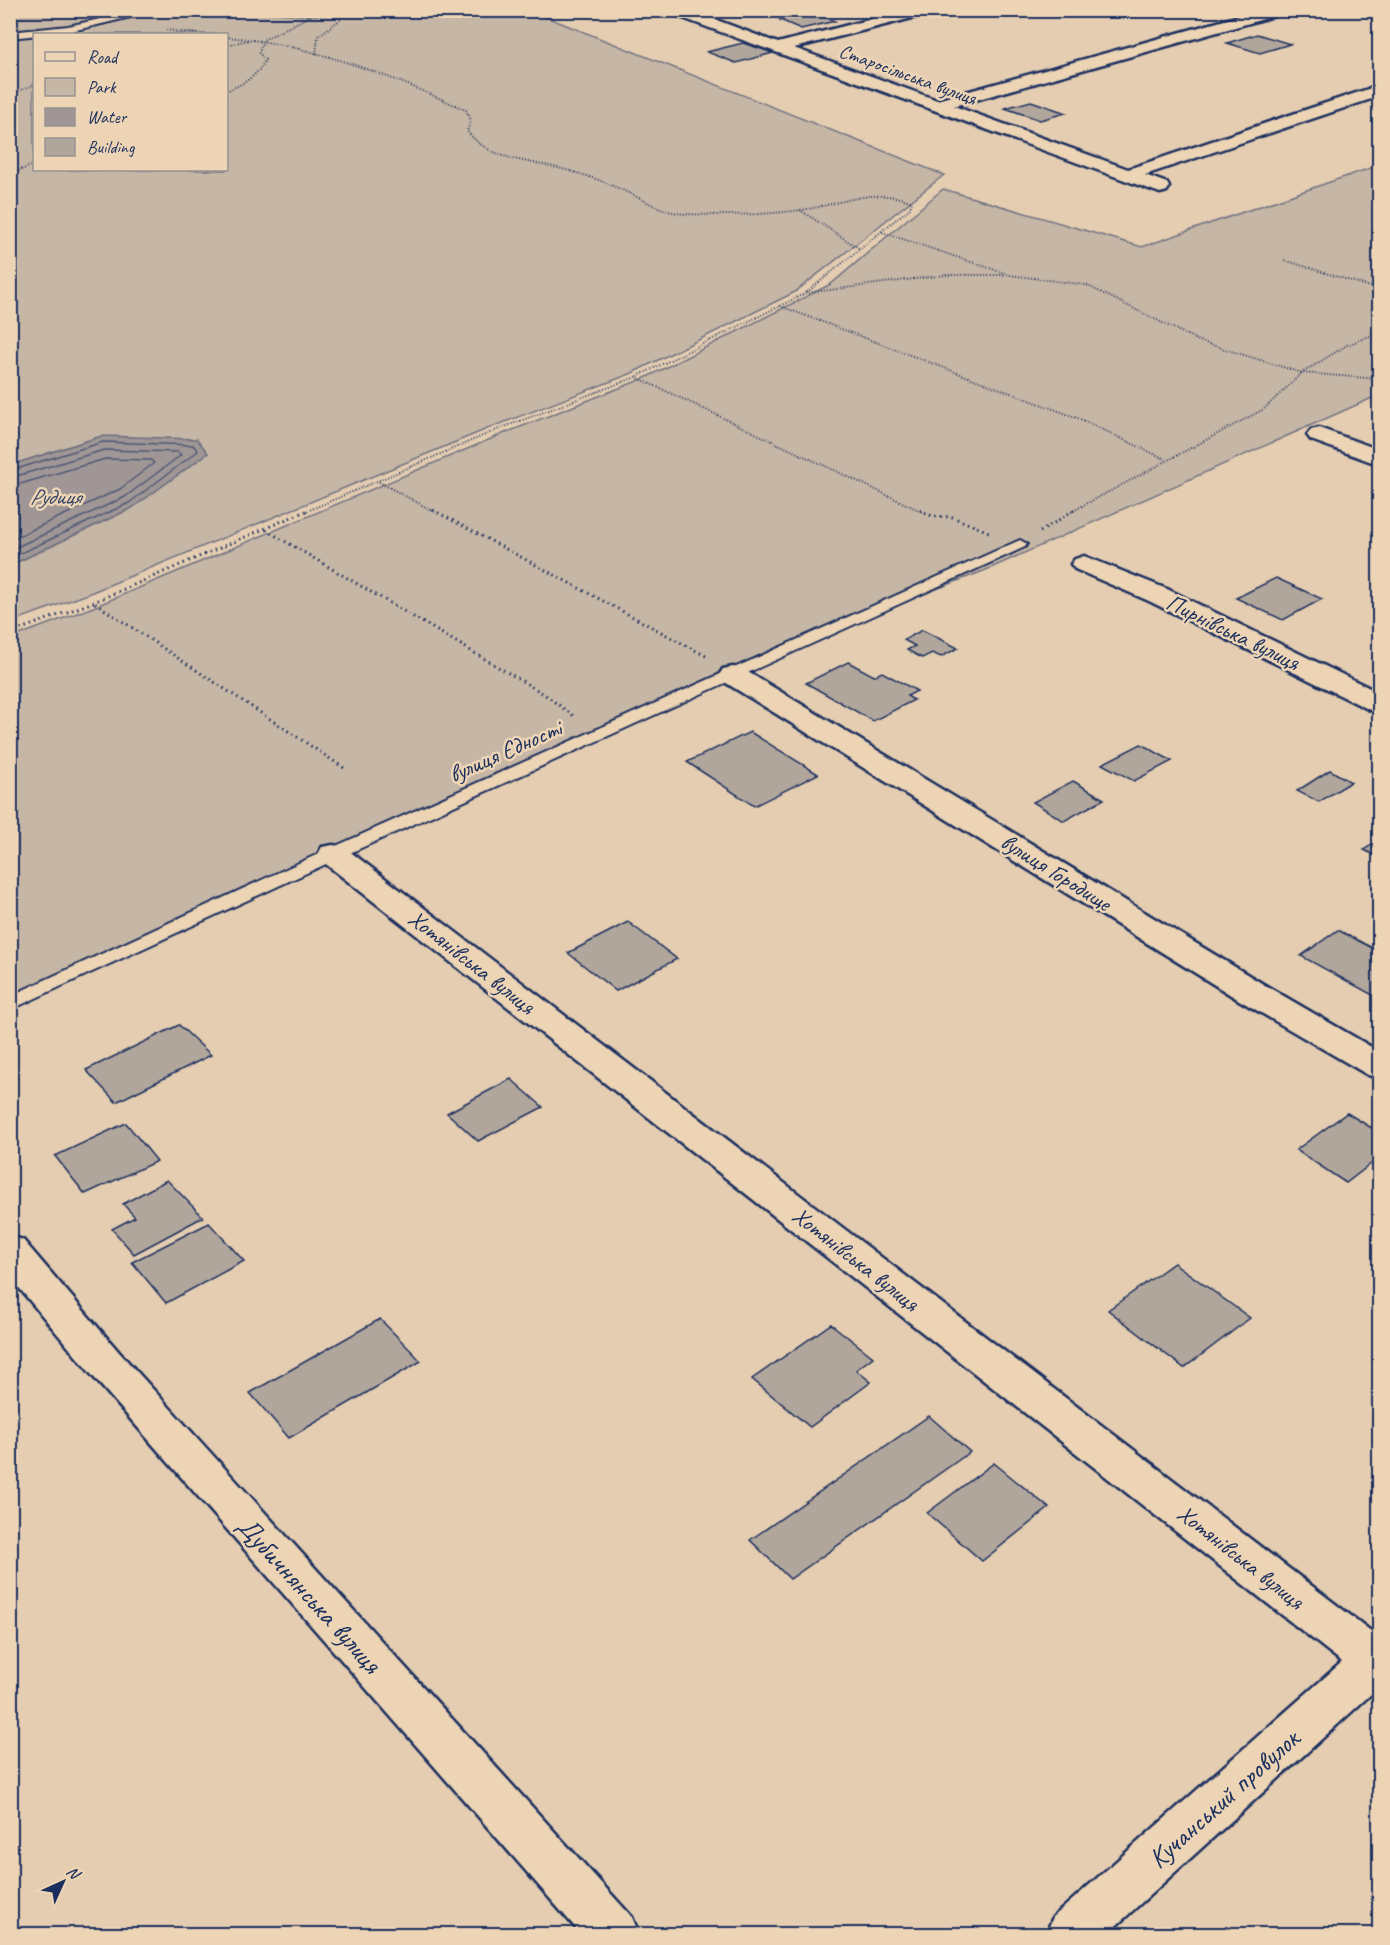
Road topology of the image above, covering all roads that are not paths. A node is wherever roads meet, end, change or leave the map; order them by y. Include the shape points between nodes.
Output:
1 (156, 10) edge
2 (674, 10) edge
3 (927, 10) edge
4 (1280, 10) edge
5 (10, 35) edge
6 (776, 48) junction
7 (1380, 90) edge
8 (935, 106) junction
9 (1128, 175) junction
10 (1160, 187) dead end
11 (1319, 435) dead end
12 (1380, 458) edge
13 (1020, 544) road end
14 (1084, 564) dead end
15 (736, 674) junction
16 (1380, 704) edge
17 (333, 854) junction
18 (10, 1004) edge
19 (1380, 1066) edge
20 (10, 1250) edge
21 (1377, 1663) edge
22 (614, 1935) edge
23 (1071, 1935) edge

1 - 5 lane via 68,29
2 - 6 street, Старосільська вулиця
3 - 6 street
4 - 8 street
6 - 8 street, Старосільська вулиця
7 - 9 street
8 - 9 street, Старосільська вулиця
9 - 10 street, Старосільська вулиця
11 - 12 street
13 - 15 lane, вулиця Єдності
14 - 16 street, Пирнівська вулиця via 1158,595
15 - 17 lane, вулиця Єдності
15 - 19 street, вулиця Городище via 1251,992
17 - 18 lane, вулиця Єдності
17 - 21 street, Хотянівська вулиця
20 - 22 street, Дубичнянська вулиця via 105,1363
21 - 23 street, Кучанський провулок

